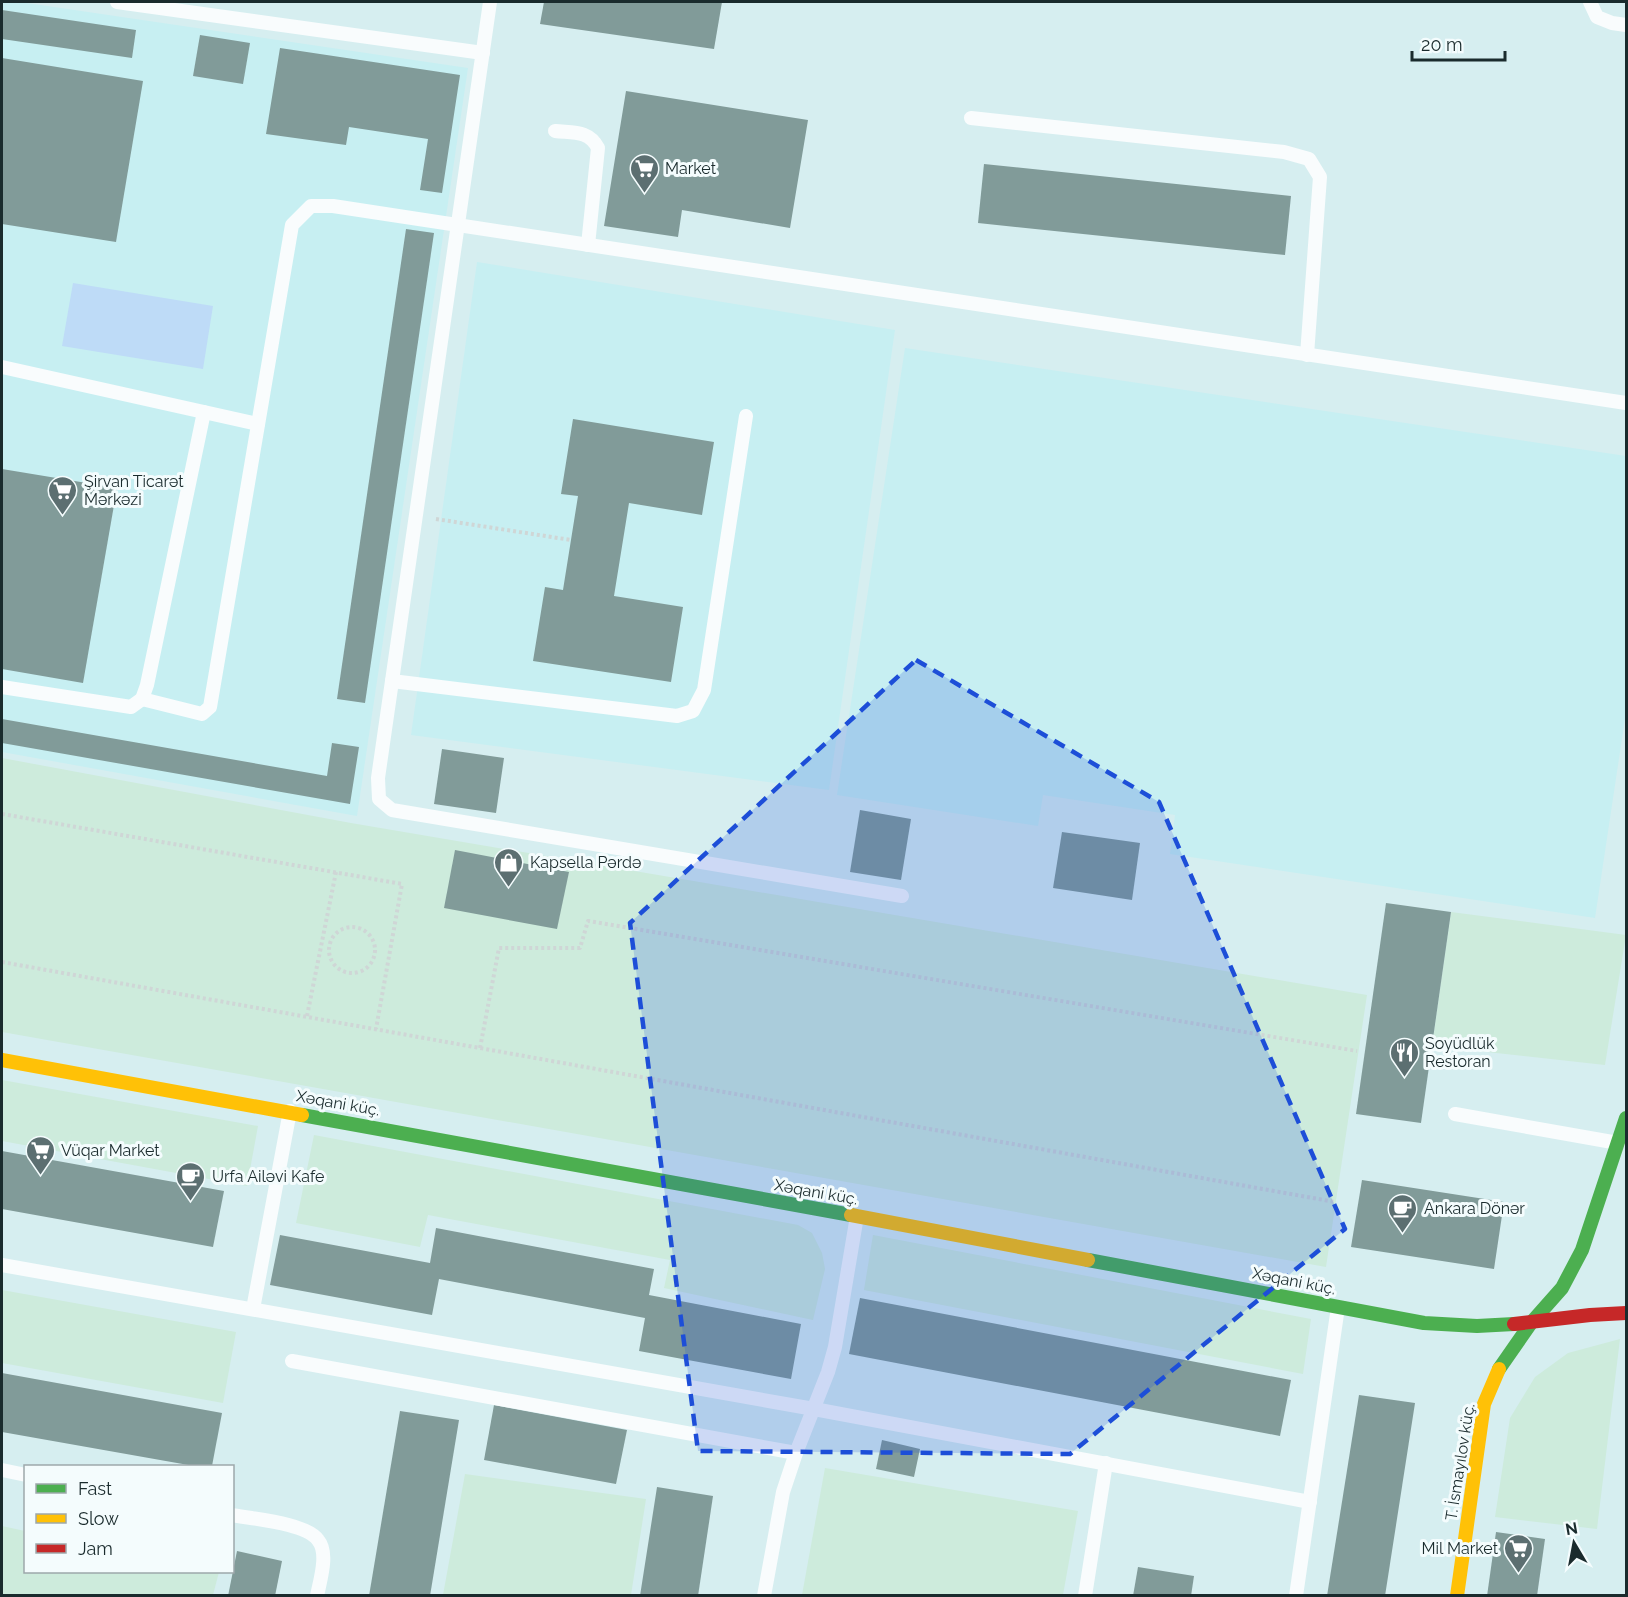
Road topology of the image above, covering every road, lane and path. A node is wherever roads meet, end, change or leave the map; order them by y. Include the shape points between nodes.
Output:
1 (117, 2) edge
2 (490, 2) edge
3 (1590, 2) edge
4 (1626, 25) edge
5 (483, 54) junction
6 (971, 118) dead end
7 (555, 131) dead end
8 (458, 225) junction
9 (588, 245) junction
10 (1307, 355) junction
11 (2, 367) edge
12 (1626, 403) edge
13 (204, 412) junction
14 (746, 416) dead end
15 (258, 424) junction
16 (417, 516) junction
17 (571, 540) dead end
18 (392, 681) junction
19 (2, 687) edge
20 (142, 699) junction
21 (2, 814) edge
22 (336, 872) junction
23 (902, 896) dead end
24 (353, 927) joint
25 (2, 962) edge
26 (307, 1016) junction
27 (376, 1029) junction
28 (480, 1048) junction
29 (1357, 1051) dead end
30 (2, 1060) edge
31 (290, 1111) junction
32 (1455, 1114) dead end
33 (1626, 1118) edge
34 (1618, 1143) junction
35 (1335, 1202) dead end
36 (857, 1216) junction
37 (2, 1265) edge
38 (1338, 1306) junction
39 (253, 1309) junction
40 (1626, 1313) edge
41 (1530, 1323) junction
42 (292, 1361) dead end
43 (814, 1409) junction
44 (796, 1453) junction
45 (1106, 1463) junction
46 (2, 1470) edge
47 (24, 1475) edge
48 (1310, 1502) junction
49 (234, 1515) edge
50 (317, 1596) edge
51 (764, 1596) edge
52 (1085, 1596) edge
53 (1296, 1596) edge
54 (1457, 1596) edge

1 - 5 lane
2 - 5 lane
3 - 4 lane via 1597,16
5 - 8 lane
6 - 10 lane via 1284,152 1309,159 1320,177
7 - 9 lane via 585,134 594,139 598,148
8 - 9 lane
8 - 15 lane via 311,206 292,225
8 - 16 lane
9 - 10 lane
10 - 12 lane
11 - 13 lane
13 - 15 lane
13 - 20 lane
14 - 18 lane via 704,690 693,711 677,716
15 - 20 lane via 210,707 202,714
16 - 17 path
16 - 18 lane
18 - 23 lane via 378,778 379,799 392,810
19 - 20 lane via 131,707
21 - 22 path
22 - 26 path
22 - 27 path via 402,884
24 - 24 path via 339,930 328,953 344,973 358,973 369,966 375,954 374,941 365,931
25 - 26 path
26 - 27 path
27 - 28 path
28 - 29 path via 499,948 580,948 588,921
28 - 35 path
30 - 31 street, Xəqani küç.
31 - 36 street, Xəqani küç.
31 - 39 lane
32 - 34 lane
33 - 34 street, T. İsmayılov küç.
34 - 41 street, T. İsmayılov küç. via 1582,1250 1562,1288
36 - 38 street, Xəqani küç.
36 - 43 lane via 835,1347
37 - 39 lane
38 - 41 street, Xəqani küç. via 1434,1324 1472,1327
38 - 48 lane
39 - 43 lane
40 - 41 street, Xəqani küç.
41 - 54 street, T. İsmayılov küç. via 1500,1366 1484,1404
42 - 44 lane
43 - 44 lane
43 - 45 lane
44 - 51 lane via 783,1492
45 - 48 lane
45 - 52 lane
46 - 47 lane
48 - 53 lane
49 - 50 lane via 305,1529 319,1540 323,1556

